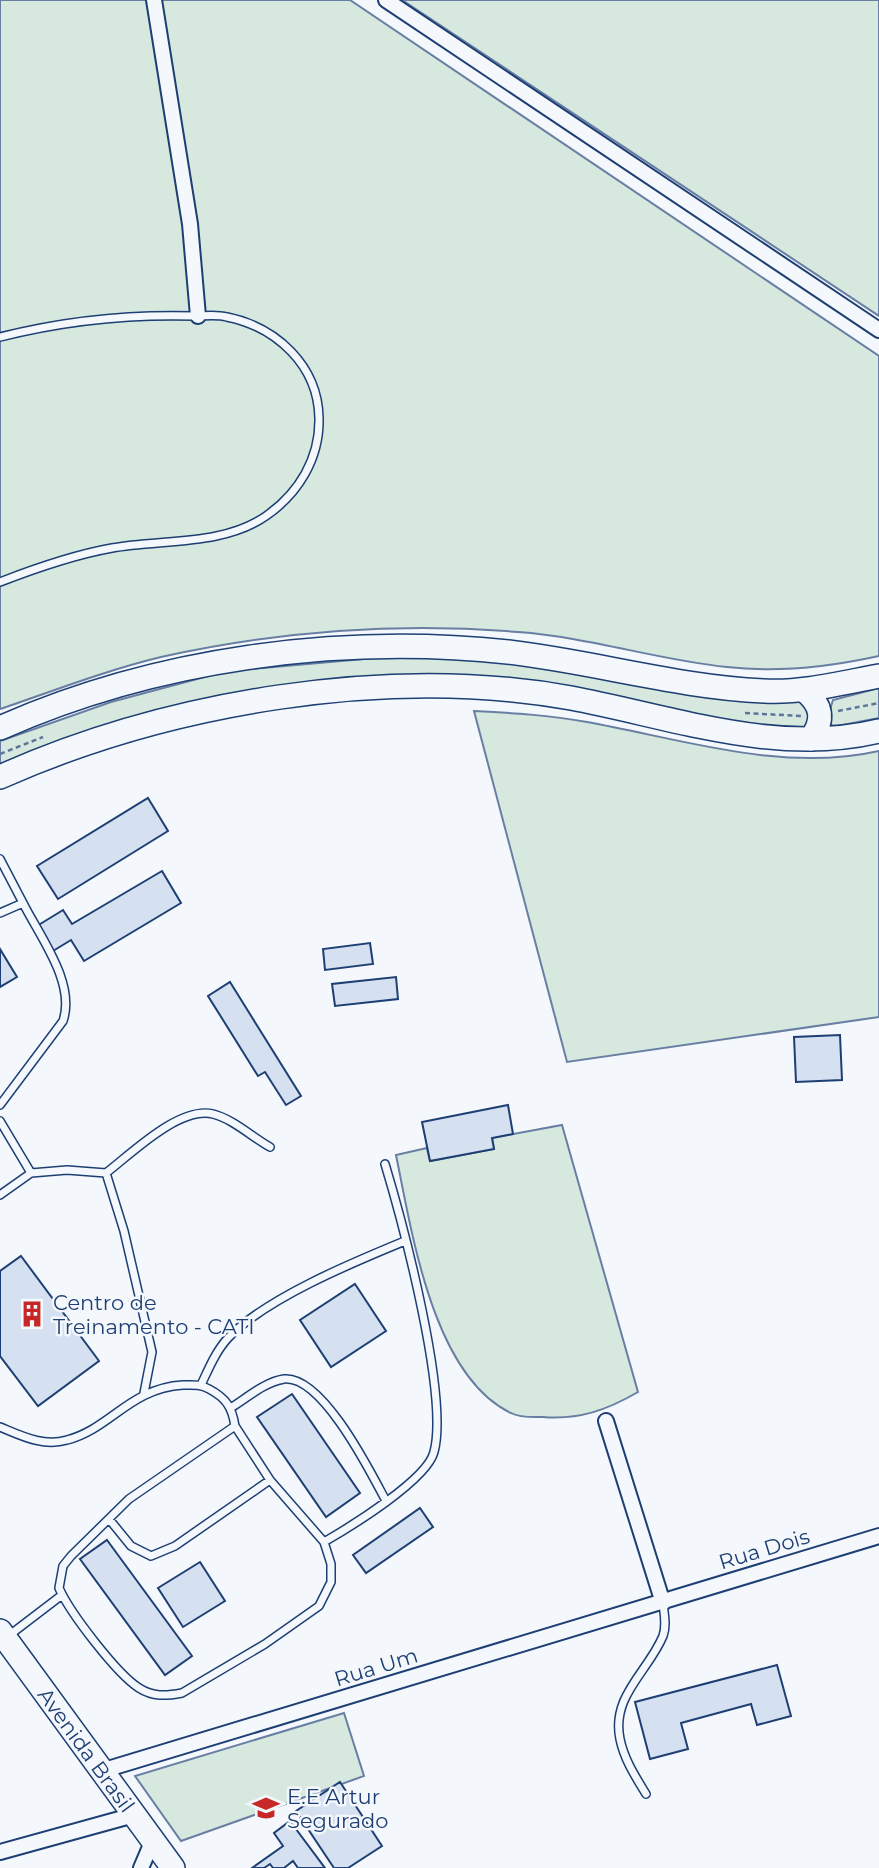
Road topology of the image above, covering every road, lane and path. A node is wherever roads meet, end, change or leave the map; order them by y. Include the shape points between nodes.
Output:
1 (154, 0) edge
2 (386, 0) edge
3 (198, 316) junction
4 (879, 330) edge
5 (0, 337) edge
6 (0, 582) edge
7 (879, 676) edge
8 (804, 690) junction
9 (0, 728) edge
10 (879, 731) edge
11 (811, 740) junction
12 (0, 777) edge
13 (0, 859) edge
14 (23, 903) junction
15 (0, 913) edge
16 (0, 1105) edge
17 (0, 1121) edge
18 (270, 1147) dead end
19 (385, 1164) dead end
20 (31, 1173) junction
21 (106, 1173) junction
22 (0, 1195) edge
23 (405, 1241) junction
24 (201, 1385) junction
25 (144, 1393) junction
26 (232, 1408) junction
27 (606, 1421) dead end
28 (235, 1426) junction
29 (0, 1427) edge
30 (270, 1480) junction
31 (386, 1501) junction
32 (109, 1519) junction
33 (879, 1536) edge
34 (324, 1542) junction
35 (62, 1595) junction
36 (663, 1603) junction
37 (3, 1634) edge
38 (101, 1771) junction
39 (646, 1794) dead end
40 (134, 1815) junction
41 (153, 1840) junction
42 (0, 1852) edge
43 (141, 1868) edge
44 (173, 1868) edge

1 - 3 street via 190,224
2 - 4 street
3 - 5 lane via 150,314
3 - 6 lane via 222,316 254,326 299,357 313,386 320,430 304,478 267,515 246,528 110,548
7 - 8 main road
8 - 9 main road via 697,685 506,652 364,649 253,658 183,670
8 - 11 main road via 817,700 821,715
10 - 11 main road
11 - 12 main road via 700,727 569,698 485,689 391,687 301,694 218,708 104,736
13 - 14 lane
14 - 15 lane
14 - 16 lane via 66,991 67,1009 63,1021
17 - 20 lane
18 - 21 lane via 223,1118 201,1113 157,1133
19 - 23 lane
20 - 21 lane
20 - 22 lane
21 - 25 lane via 152,1352
23 - 24 lane via 342,1268 250,1320 218,1351
23 - 31 lane via 438,1408 434,1453 423,1469
24 - 25 lane
24 - 26 lane
25 - 29 lane via 69,1440 38,1442
26 - 28 lane
26 - 31 lane via 266,1385 284,1379 310,1387 363,1458
27 - 36 street
28 - 30 lane
28 - 32 lane via 129,1499
30 - 32 lane via 175,1546 151,1556 131,1546
30 - 34 lane
31 - 34 lane
32 - 35 lane via 64,1566 59,1580
33 - 36 street, Rua Dois
34 - 35 lane via 331,1582 319,1606 265,1644 174,1695 150,1693 123,1675
35 - 37 lane
36 - 38 street, Rua Um
36 - 39 lane via 663,1636 618,1713 619,1738 627,1762
37 - 38 main road, Avenida Brasil
38 - 40 main road, Avenida Brasil
40 - 41 main road, Avenida Brasil
40 - 42 street
41 - 43 street
41 - 44 main road, Avenida Brasil

